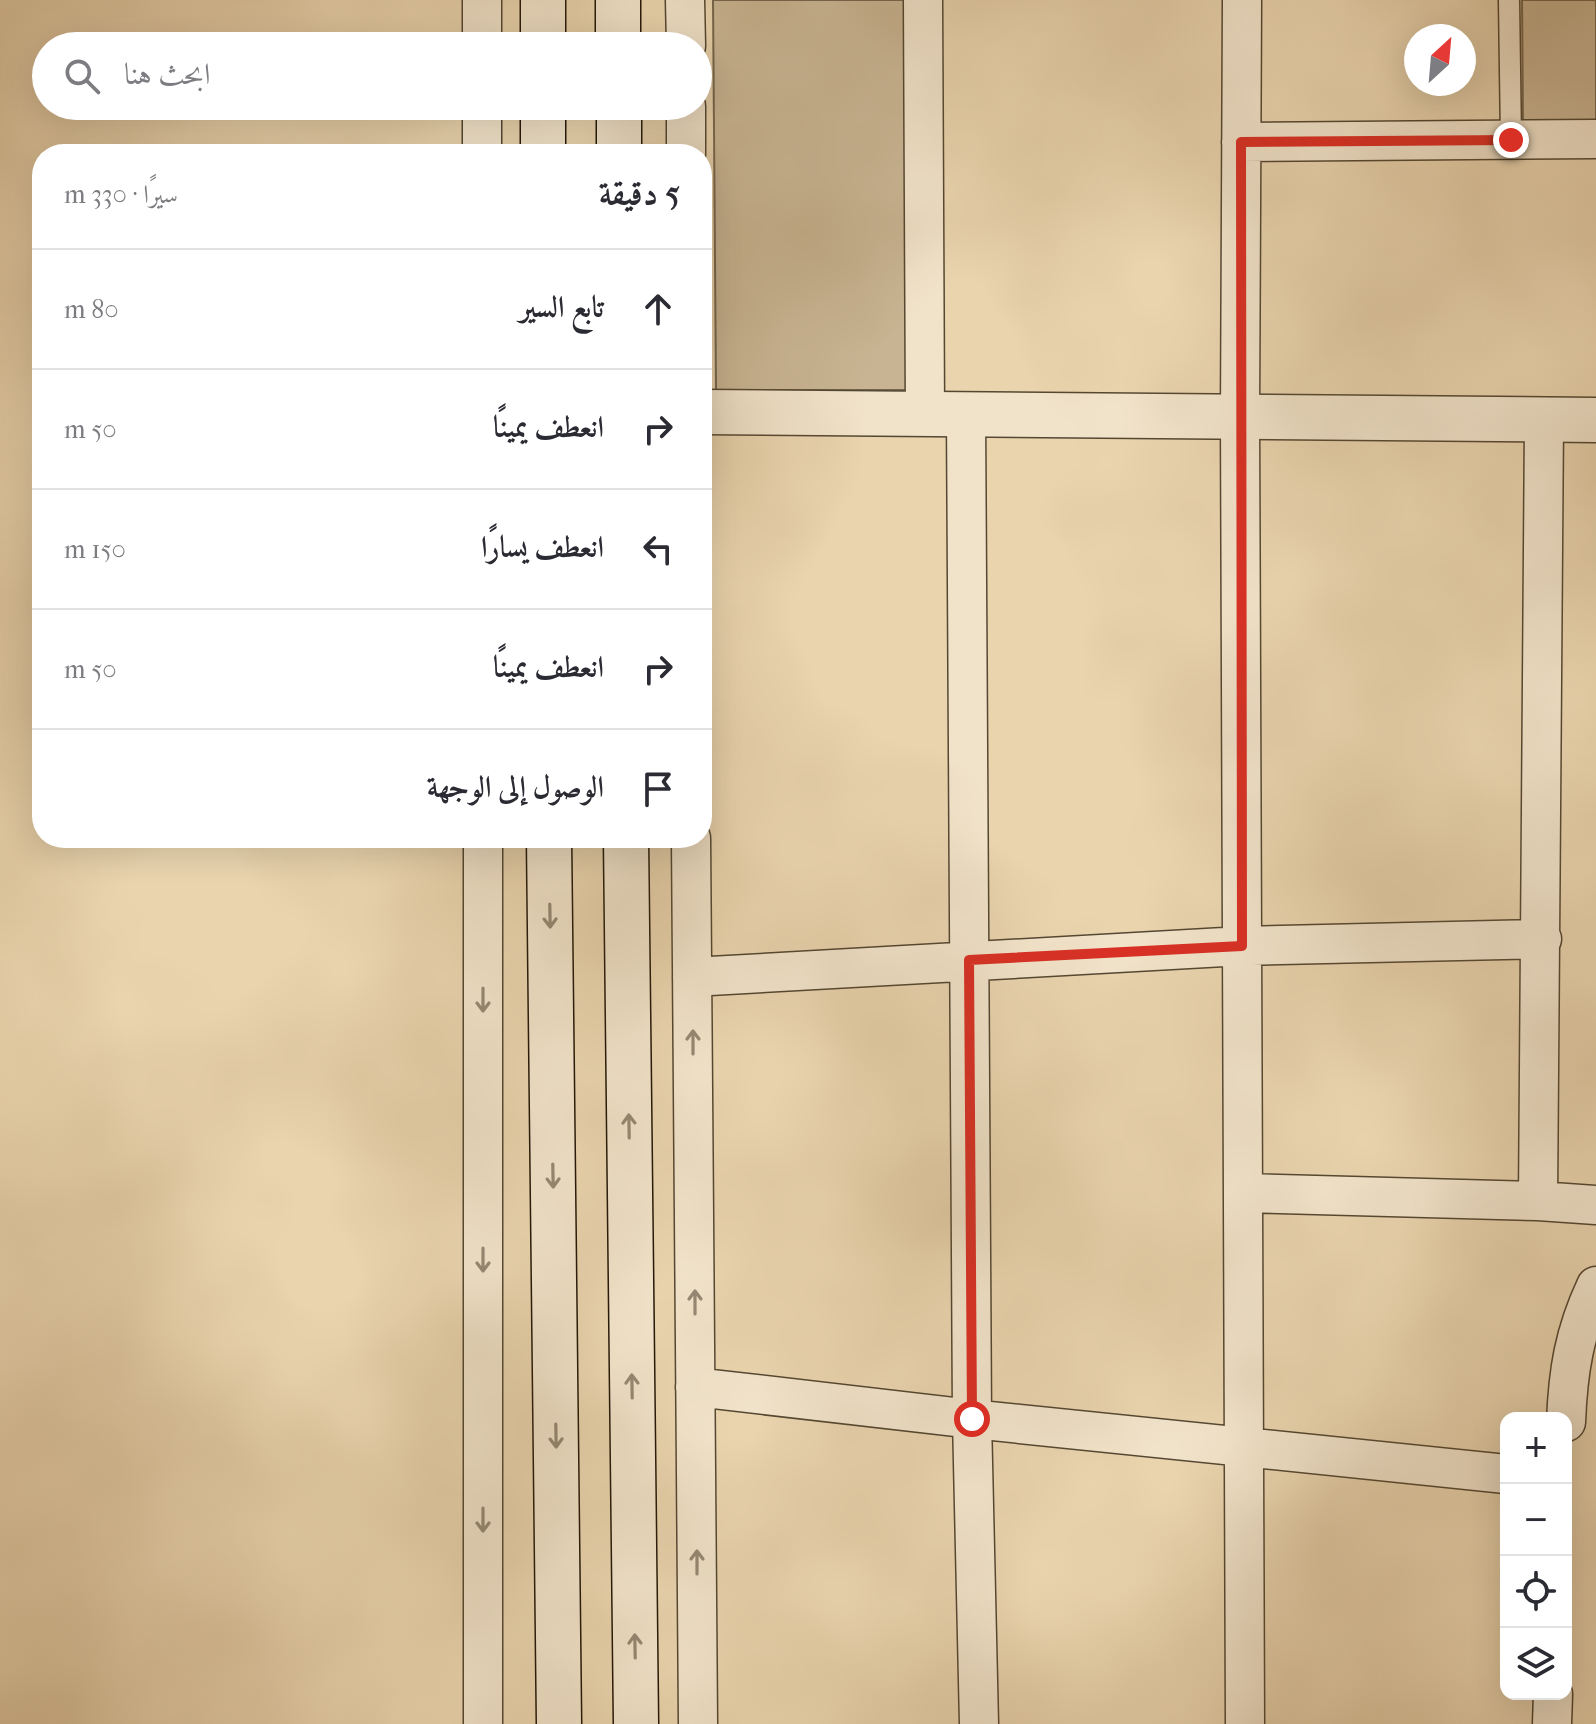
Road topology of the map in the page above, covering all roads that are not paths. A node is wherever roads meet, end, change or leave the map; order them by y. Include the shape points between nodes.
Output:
1 (482, 0) edge
2 (543, 0) edge
3 (618, 0) edge
4 (685, 0) edge
5 (923, 0) edge
6 (1242, 0) edge
7 (1509, 0) edge
8 (482, 32) edge
9 (543, 32) edge
10 (618, 32) edge
11 (686, 32) edge
12 (482, 120) edge
13 (543, 120) edge
14 (619, 120) edge
15 (686, 120) edge
16 (1596, 139) edge
17 (1511, 140) junction
18 (1241, 142) junction
19 (482, 144) edge
20 (543, 144) edge
21 (619, 144) edge
22 (686, 144) edge
23 (712, 412) edge
24 (945, 414) junction
25 (1240, 417) junction
26 (1544, 419) junction
27 (1596, 420) edge
28 (483, 848) edge
29 (549, 848) edge
30 (626, 848) edge
31 (691, 848) edge
32 (1542, 939) junction
33 (1242, 946) junction
34 (969, 960) junction
35 (692, 977) junction
36 (1243, 1193) junction
37 (1538, 1201) junction
38 (1596, 1205) edge
39 (1596, 1286) edge
40 (695, 1387) junction
41 (1567, 1412) edge
42 (972, 1419) junction
43 (1244, 1446) junction
44 (1500, 1473) edge
45 (1553, 1700) edge
46 (483, 1724) edge
47 (559, 1724) edge
48 (636, 1724) edge
49 (698, 1724) edge
50 (979, 1724) edge
51 (1245, 1724) edge
52 (1552, 1724) edge

1 - 8 street
2 - 9 main road
3 - 10 main road
4 - 11 street
5 - 24 street
6 - 18 street
7 - 17 lane
12 - 19 street
13 - 20 main road
14 - 21 main road
15 - 22 street
16 - 17 street
17 - 18 street
18 - 25 street
23 - 24 main road
24 - 25 main road
24 - 34 street
25 - 26 main road
25 - 33 street
26 - 27 main road
26 - 32 street
28 -> 46 street
29 -> 47 main road
48 -> 30 main road
31 - 35 street
32 - 33 street
32 - 37 street
33 - 34 street
33 - 36 street
34 - 35 street
34 - 42 street
40 -> 35 street
36 - 37 street
36 - 43 street
37 - 38 street
39 - 41 street via 1580,1319
40 - 42 street
49 -> 40 street
42 - 43 street
42 - 50 street
43 - 44 street
43 - 51 street
45 - 52 street

